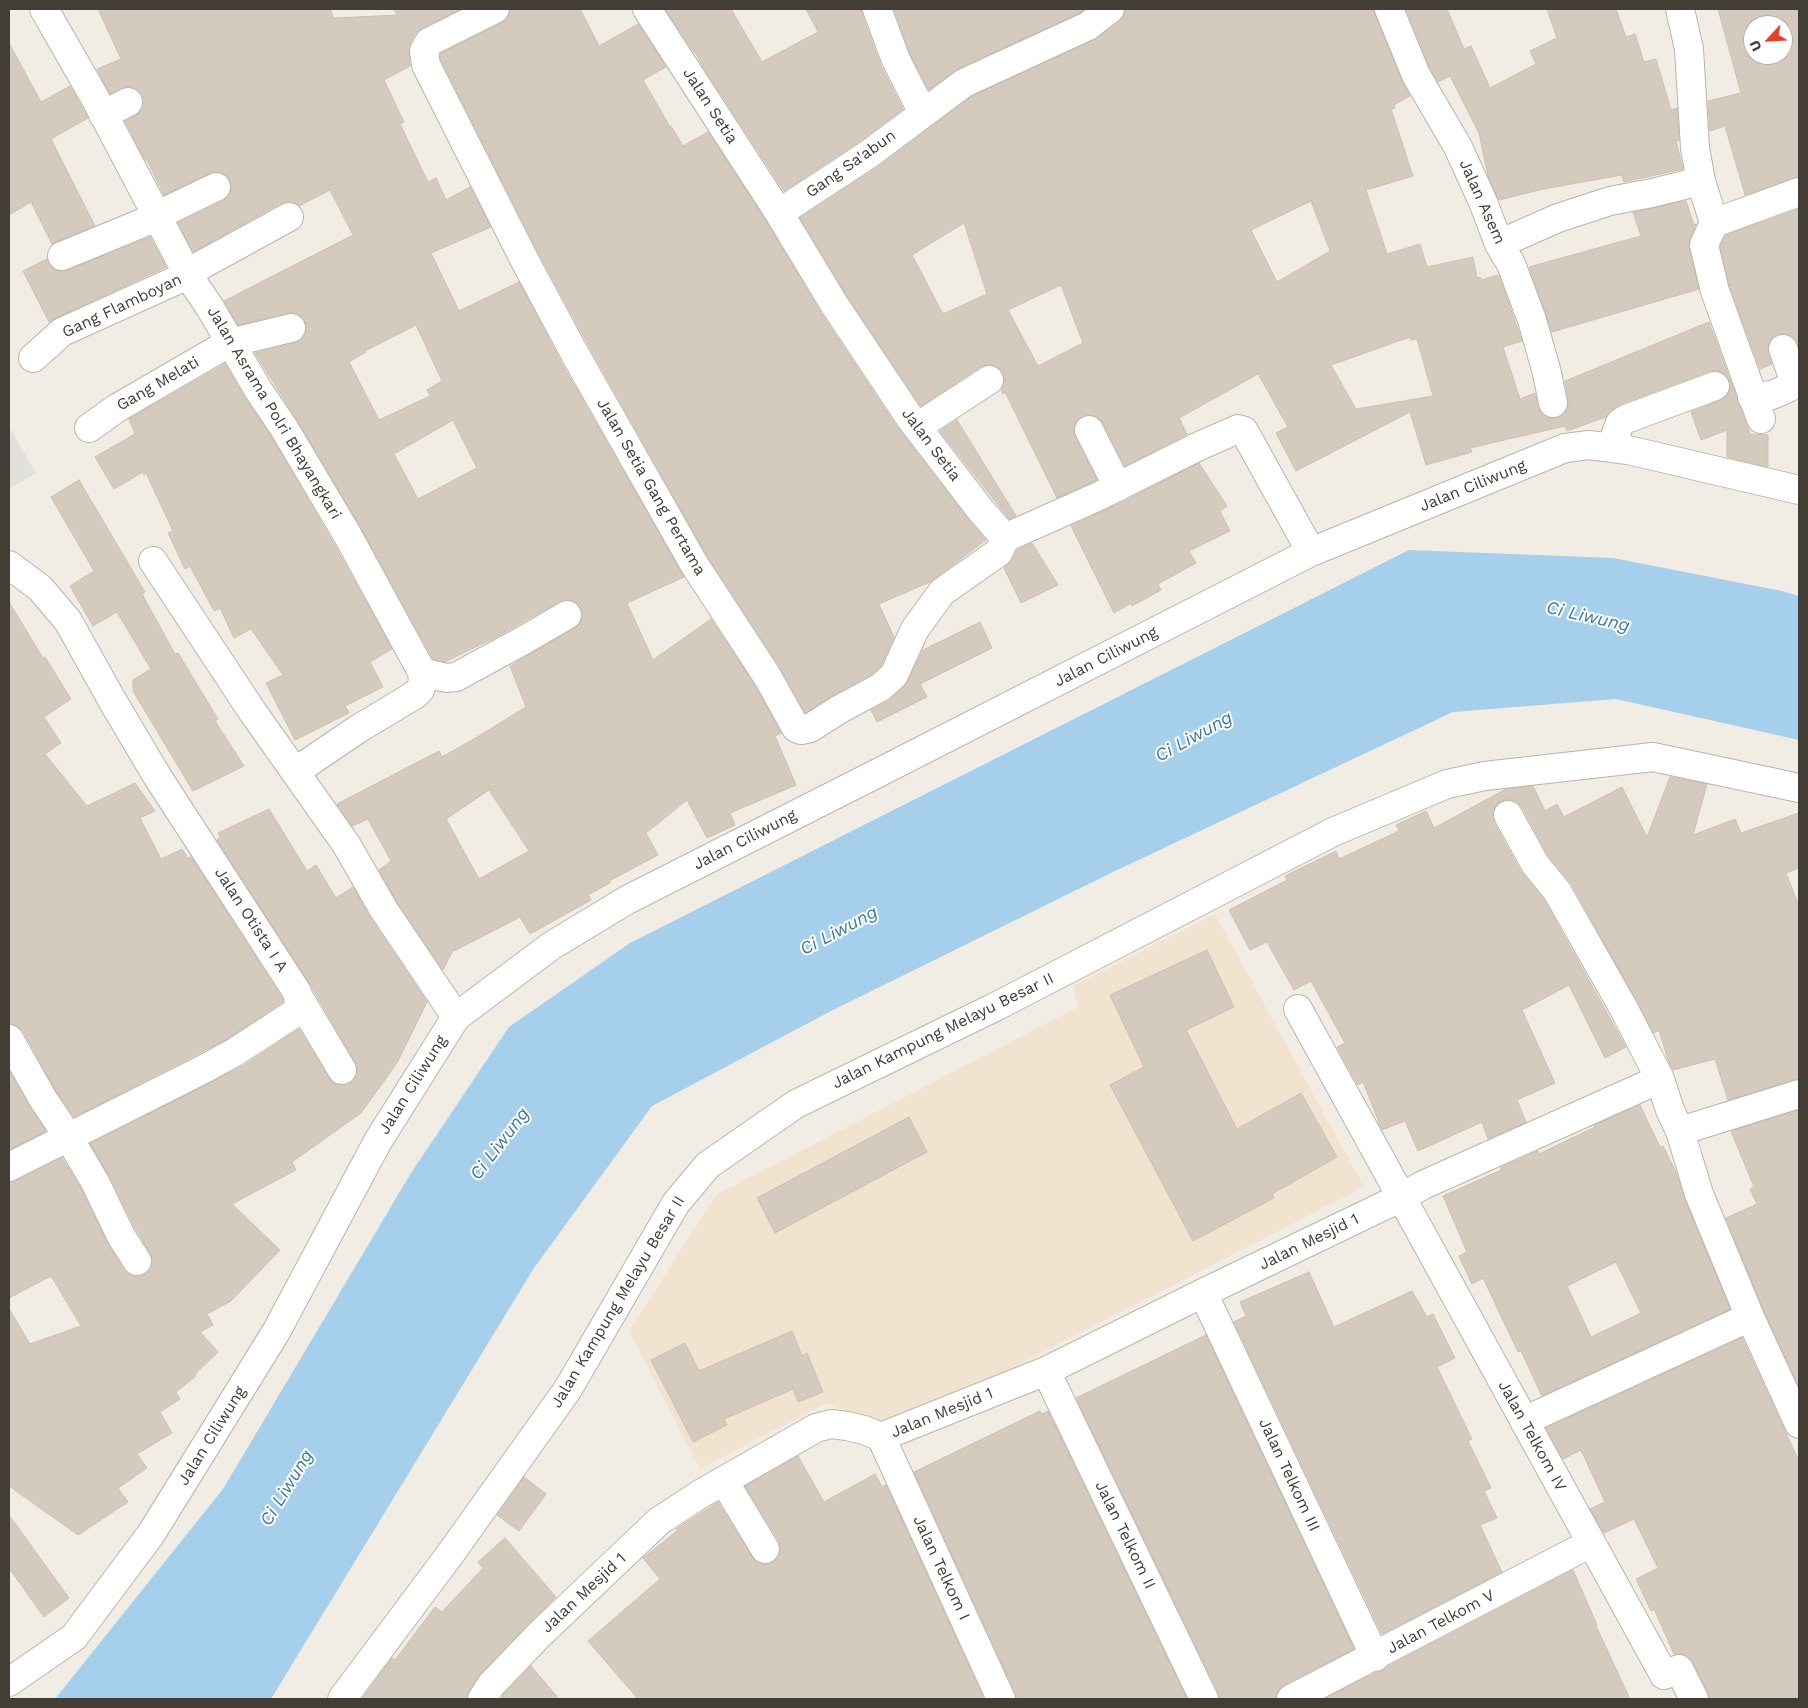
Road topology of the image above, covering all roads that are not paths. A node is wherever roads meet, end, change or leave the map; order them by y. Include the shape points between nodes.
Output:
1 (44, 9) edge
2 (495, 9) edge
3 (647, 9) edge
4 (878, 9) edge
5 (1110, 9) edge
6 (1389, 9) edge
7 (1680, 9) edge
8 (128, 102) dead end
9 (923, 113) junction
10 (103, 115) junction
11 (1701, 181) junction
12 (216, 187) dead end
13 (1799, 192) edge
14 (779, 213) junction
15 (156, 217) junction
16 (289, 217) dead end
17 (1714, 224) junction
18 (1499, 244) junction
19 (62, 256) dead end
20 (188, 275) junction
21 (291, 328) dead end
22 (229, 343) junction
23 (1783, 349) dead end
24 (33, 358) dead end
25 (989, 380) dead end
26 (1715, 386) dead end
27 (1553, 403) dead end
28 (917, 427) junction
29 (89, 428) dead end
30 (1089, 430) dead end
31 (1611, 447) junction
32 (1118, 487) junction
33 (1799, 490) edge
34 (1005, 538) junction
35 (1311, 552) junction
36 (153, 561) dead end
37 (9, 565) edge
38 (567, 615) dead end
39 (422, 672) junction
40 (296, 771) junction
41 (1799, 788) edge
42 (1508, 815) dead end
43 (298, 996) junction
44 (1298, 1009) dead end
45 (456, 1017) junction
46 (9, 1039) edge
47 (342, 1070) dead end
48 (1660, 1079) junction
49 (1799, 1094) edge
50 (1680, 1131) junction
51 (69, 1138) junction
52 (9, 1167) edge
53 (1402, 1197) junction
54 (138, 1261) dead end
55 (1203, 1293) junction
56 (1750, 1318) junction
57 (1046, 1372) junction
58 (1524, 1421) junction
59 (1799, 1424) edge
60 (881, 1437) junction
61 (724, 1480) junction
62 (1591, 1543) junction
63 (765, 1548) dead end
64 (1375, 1657) junction
65 (9, 1682) edge
66 (491, 1694) edge
67 (342, 1699) edge
68 (1001, 1699) edge
69 (1204, 1699) edge
70 (1290, 1699) edge
71 (1694, 1699) edge

1 - 10 street, Jalan Asrama Polri Bhayangkari
2 - 34 street, Jalan Setia Gang Pertama via 429,42 424,51 426,65 524,261 576,356 694,564 767,676 796,728 810,728 881,688 894,675 915,629 942,592 999,552
3 - 14 street, Jalan Setia
4 - 9 street via 896,60
5 - 9 street, Gang Sa'abun via 1088,26 964,83
6 - 18 street, Jalan Asem via 1416,75 1458,147
7 - 11 street via 1689,49 1694,148
8 - 10 street
9 - 14 street, Gang Sa'abun via 869,154
10 - 15 street, Jalan Asrama Polri Bhayangkari
11 - 17 street
11 - 18 street via 1610,201 1558,218
12 - 15 street
13 - 17 street
14 - 28 street, Jalan Setia via 834,304
15 - 19 street
15 - 20 street, Jalan Asrama Polri Bhayangkari
16 - 20 street, Gang Flamboyan
17 - 23 street via 1704,245 1715,291 1757,408 1793,383
18 - 27 street, Jalan Asem via 1511,264 1532,320
20 - 22 street, Jalan Asrama Polri Bhayangkari
20 - 24 street, Gang Flamboyan via 62,332
21 - 22 street, Gang Melati
22 - 29 street, Gang Melati via 117,408
22 - 39 street, Jalan Asrama Polri Bhayangkari via 348,536
25 - 28 street
26 - 31 street via 1626,419 1620,423
28 - 34 street, Jalan Setia
30 - 32 street
31 - 33 street, Jalan Ciliwung
31 - 35 street, Jalan Ciliwung via 1565,448
32 - 34 street
32 - 35 street via 1197,447 1238,429 1244,431
35 - 45 street, Jalan Ciliwung via 627,900 551,946
36 - 40 street
37 - 43 street, Jalan Otista I A via 40,588 68,621 157,776
38 - 39 street via 456,677
39 - 40 street via 423,682 413,696
40 - 45 street
41 - 67 street, Jalan Kampung Melayu Besar II via 1653,757 1485,776 1447,784 1333,832 996,1006 796,1104 708,1165 676,1203 568,1389
42 - 48 street via 1624,1009
43 - 47 street, Jalan Otista I A
43 - 51 street via 300,1008 235,1052
44 - 53 street, Jalan Telkom IV
45 - 65 street, Jalan Ciliwung via 378,1141 276,1332 151,1534 74,1638
46 - 51 street
48 - 50 street
48 - 53 street, Jalan Mesjid 1
49 - 50 street
50 - 56 street via 1699,1194
51 - 52 street
51 - 54 street via 121,1236
53 - 55 street, Jalan Mesjid 1
53 - 58 street, Jalan Telkom IV
55 - 57 street, Jalan Mesjid 1
55 - 64 street, Jalan Telkom III
56 - 58 street
56 - 59 street
57 - 60 street, Jalan Mesjid 1
57 - 69 street, Jalan Telkom II
58 - 62 street, Jalan Telkom IV
60 - 61 street, Jalan Mesjid 1 via 847,1426 832,1424 816,1428
60 - 68 street, Jalan Telkom I
61 - 63 street
61 - 66 street, Jalan Mesjid 1 via 659,1522 540,1635
62 - 64 street, Jalan Telkom V
62 - 71 street, Jalan Telkom IV via 1664,1674 1679,1669
64 - 70 street, Jalan Telkom V

